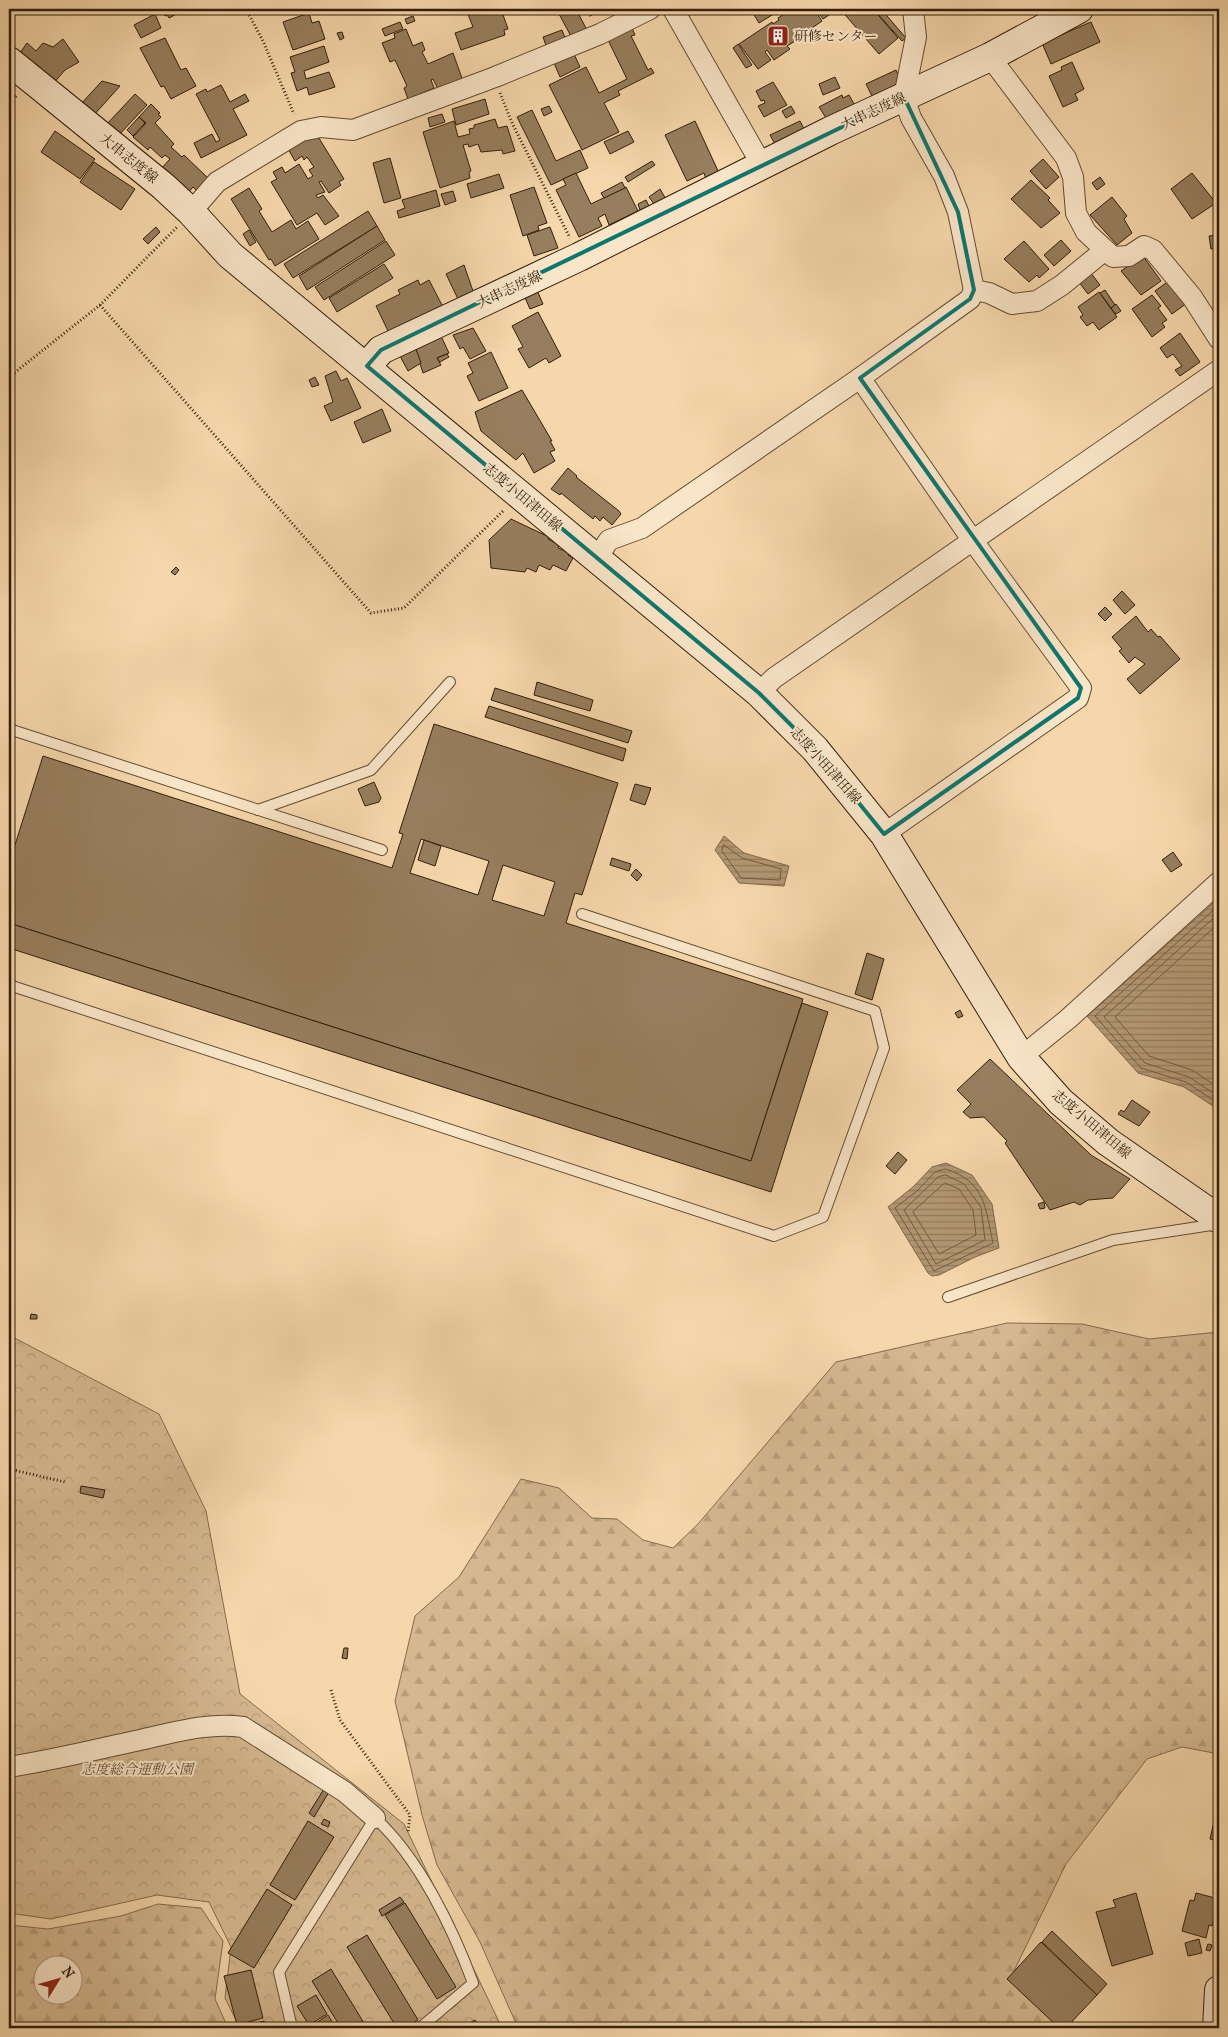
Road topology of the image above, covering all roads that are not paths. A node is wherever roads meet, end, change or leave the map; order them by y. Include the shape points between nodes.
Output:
1 (650, 9) edge
2 (673, 9) edge
3 (912, 9) edge
4 (1079, 9) edge
5 (990, 57) junction
6 (9, 61) edge
7 (904, 97) junction
8 (763, 167) junction
9 (192, 212) junction
10 (1105, 250) junction
11 (974, 290) junction
12 (1219, 339) edge
13 (366, 366) junction
14 (1219, 370) edge
15 (860, 378) junction
16 (973, 541) junction
17 (597, 558) junction
18 (450, 682) dead end
19 (759, 693) junction
20 (9, 729) edge
21 (258, 810) junction
22 (884, 834) junction
23 (382, 850) dead end
24 (1219, 882) edge
25 (582, 914) dead end
26 (9, 985) edge
27 (1021, 1057) junction
28 (1219, 1219) edge
29 (1219, 1224) edge
30 (948, 1297) dead end
31 (9, 1767) edge
32 (375, 1818) junction
33 (1219, 1990) edge
34 (292, 2028) edge
35 (420, 2028) edge
36 (1217, 2028) edge

1 - 9 street via 600,34 495,77 353,130 321,127 301,131 217,182
2 - 8 street
3 - 7 street via 916,37
4 - 5 main road, 大串志度線
5 - 7 main road, 大串志度線
5 - 10 street via 1066,158 1073,177 1076,213 1086,232
6 - 9 main road, 大串志度線
7 - 8 main road, 大串志度線
7 - 11 street via 911,118 944,176 958,212
8 - 13 main road, 大串志度線 via 381,350
9 - 13 main road, 大串志度線 via 230,255
10 - 11 street via 1037,301 1012,304
10 - 12 street via 1113,257 1129,256 1144,246 1153,250 1192,297
11 - 15 street via 970,299
13 - 17 main road, 志度小田津田線
14 - 16 street
15 - 16 street
15 - 17 street via 642,528 609,540
16 - 19 street via 774,678
16 - 22 street via 1081,688 1078,698
17 - 19 main road, 志度小田津田線
18 - 21 lane via 371,770
19 - 22 main road, 志度小田津田線 via 815,750
20 - 21 lane
21 - 23 lane
22 - 27 main road, 志度小田津田線
24 - 27 street via 1068,1019
25 - 26 lane via 875,1011 884,1048 823,1217 774,1236
27 - 28 main road, 志度小田津田線 via 1061,1102 1108,1142
29 - 30 lane via 1113,1240
31 - 32 street via 224,1724 243,1727 346,1792
32 - 34 lane via 279,1972
32 - 35 lane via 415,1865 460,1948 473,1983
33 - 36 main road

